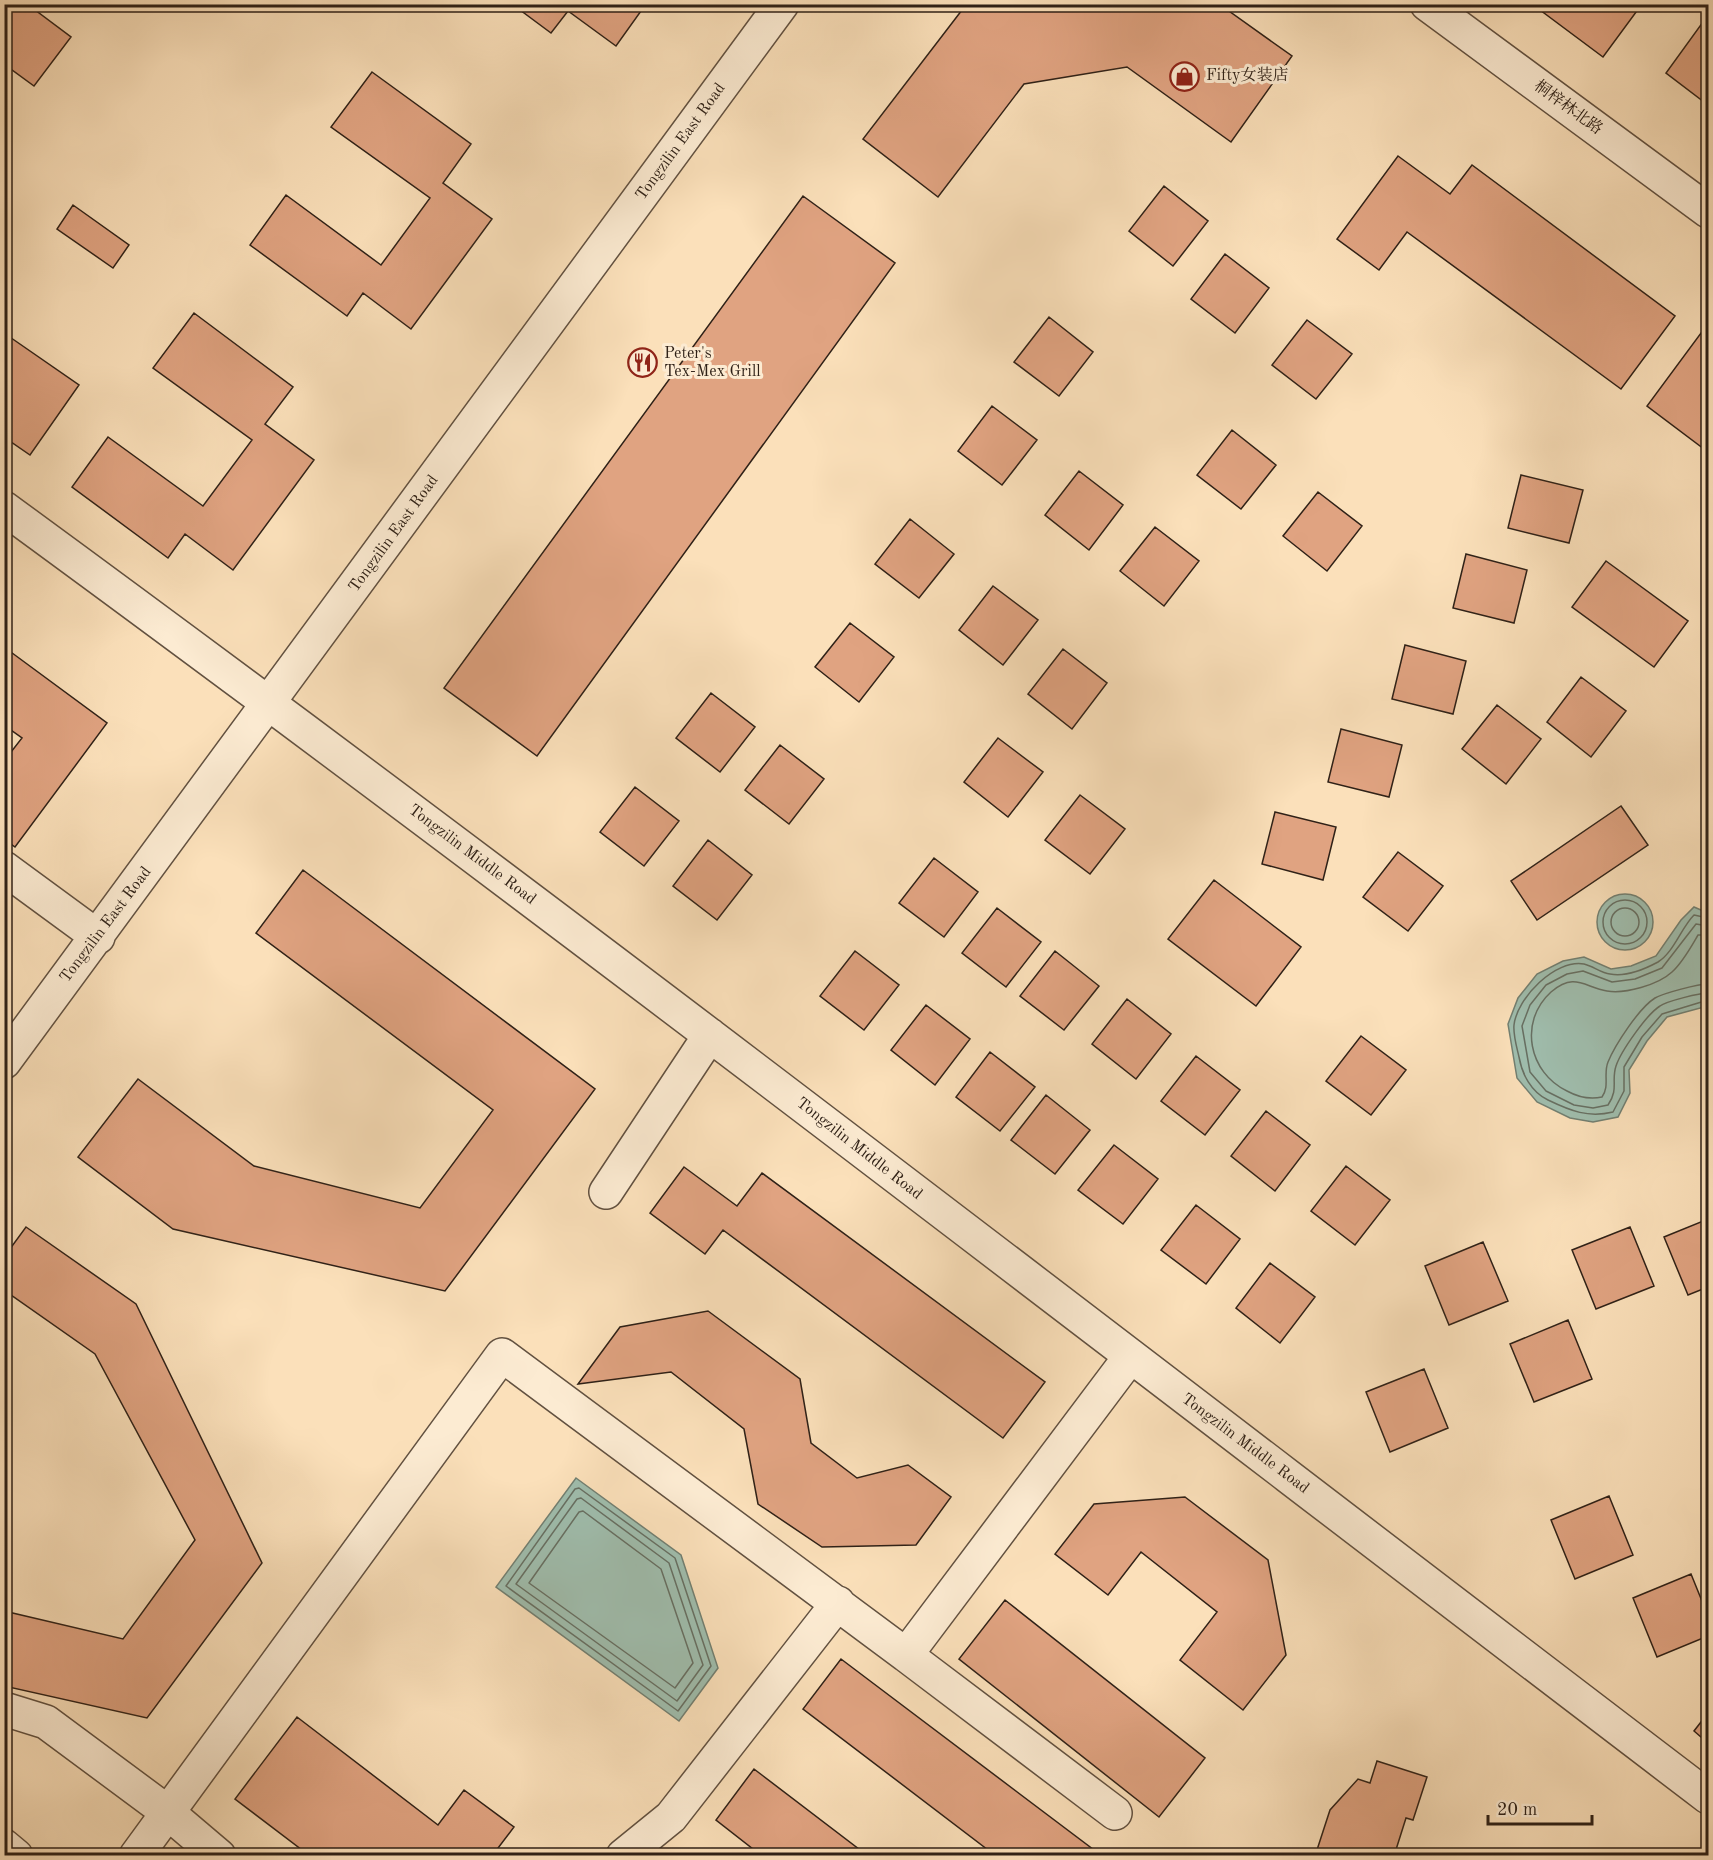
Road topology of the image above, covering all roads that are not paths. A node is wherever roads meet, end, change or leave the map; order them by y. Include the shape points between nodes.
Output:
1 (782, 4) edge
2 (1427, 4) edge
3 (1708, 211) edge
4 (4, 508) edge
5 (271, 703) junction
6 (4, 868) edge
7 (98, 937) junction
8 (710, 1035) junction
9 (4, 1062) edge
10 (606, 1192) dead end
11 (1130, 1357) junction
12 (838, 1603) junction
13 (906, 1655) junction
14 (4, 1709) edge
15 (1708, 1797) edge
16 (166, 1811) junction
17 (1115, 1813) dead end
18 (4, 1846) edge
19 (16, 1856) edge
20 (136, 1856) edge
21 (219, 1856) edge
22 (623, 1856) edge

1 - 5 street, Tongzilin East Road
2 - 3 street, 桐梓林北路
4 - 5 street, Tongzilin Middle Road
5 - 7 street, Tongzilin East Road
5 - 8 street, Tongzilin Middle Road
6 - 7 street
7 - 9 street, Tongzilin East Road
8 - 10 street
8 - 11 street, Tongzilin Middle Road
11 - 13 street
11 - 15 street, Tongzilin Middle Road
12 - 13 street
12 - 16 street via 502,1355
12 - 22 street via 671,1817
13 - 17 street
14 - 16 street via 46,1722
16 - 20 street
16 - 21 street
18 - 19 street

